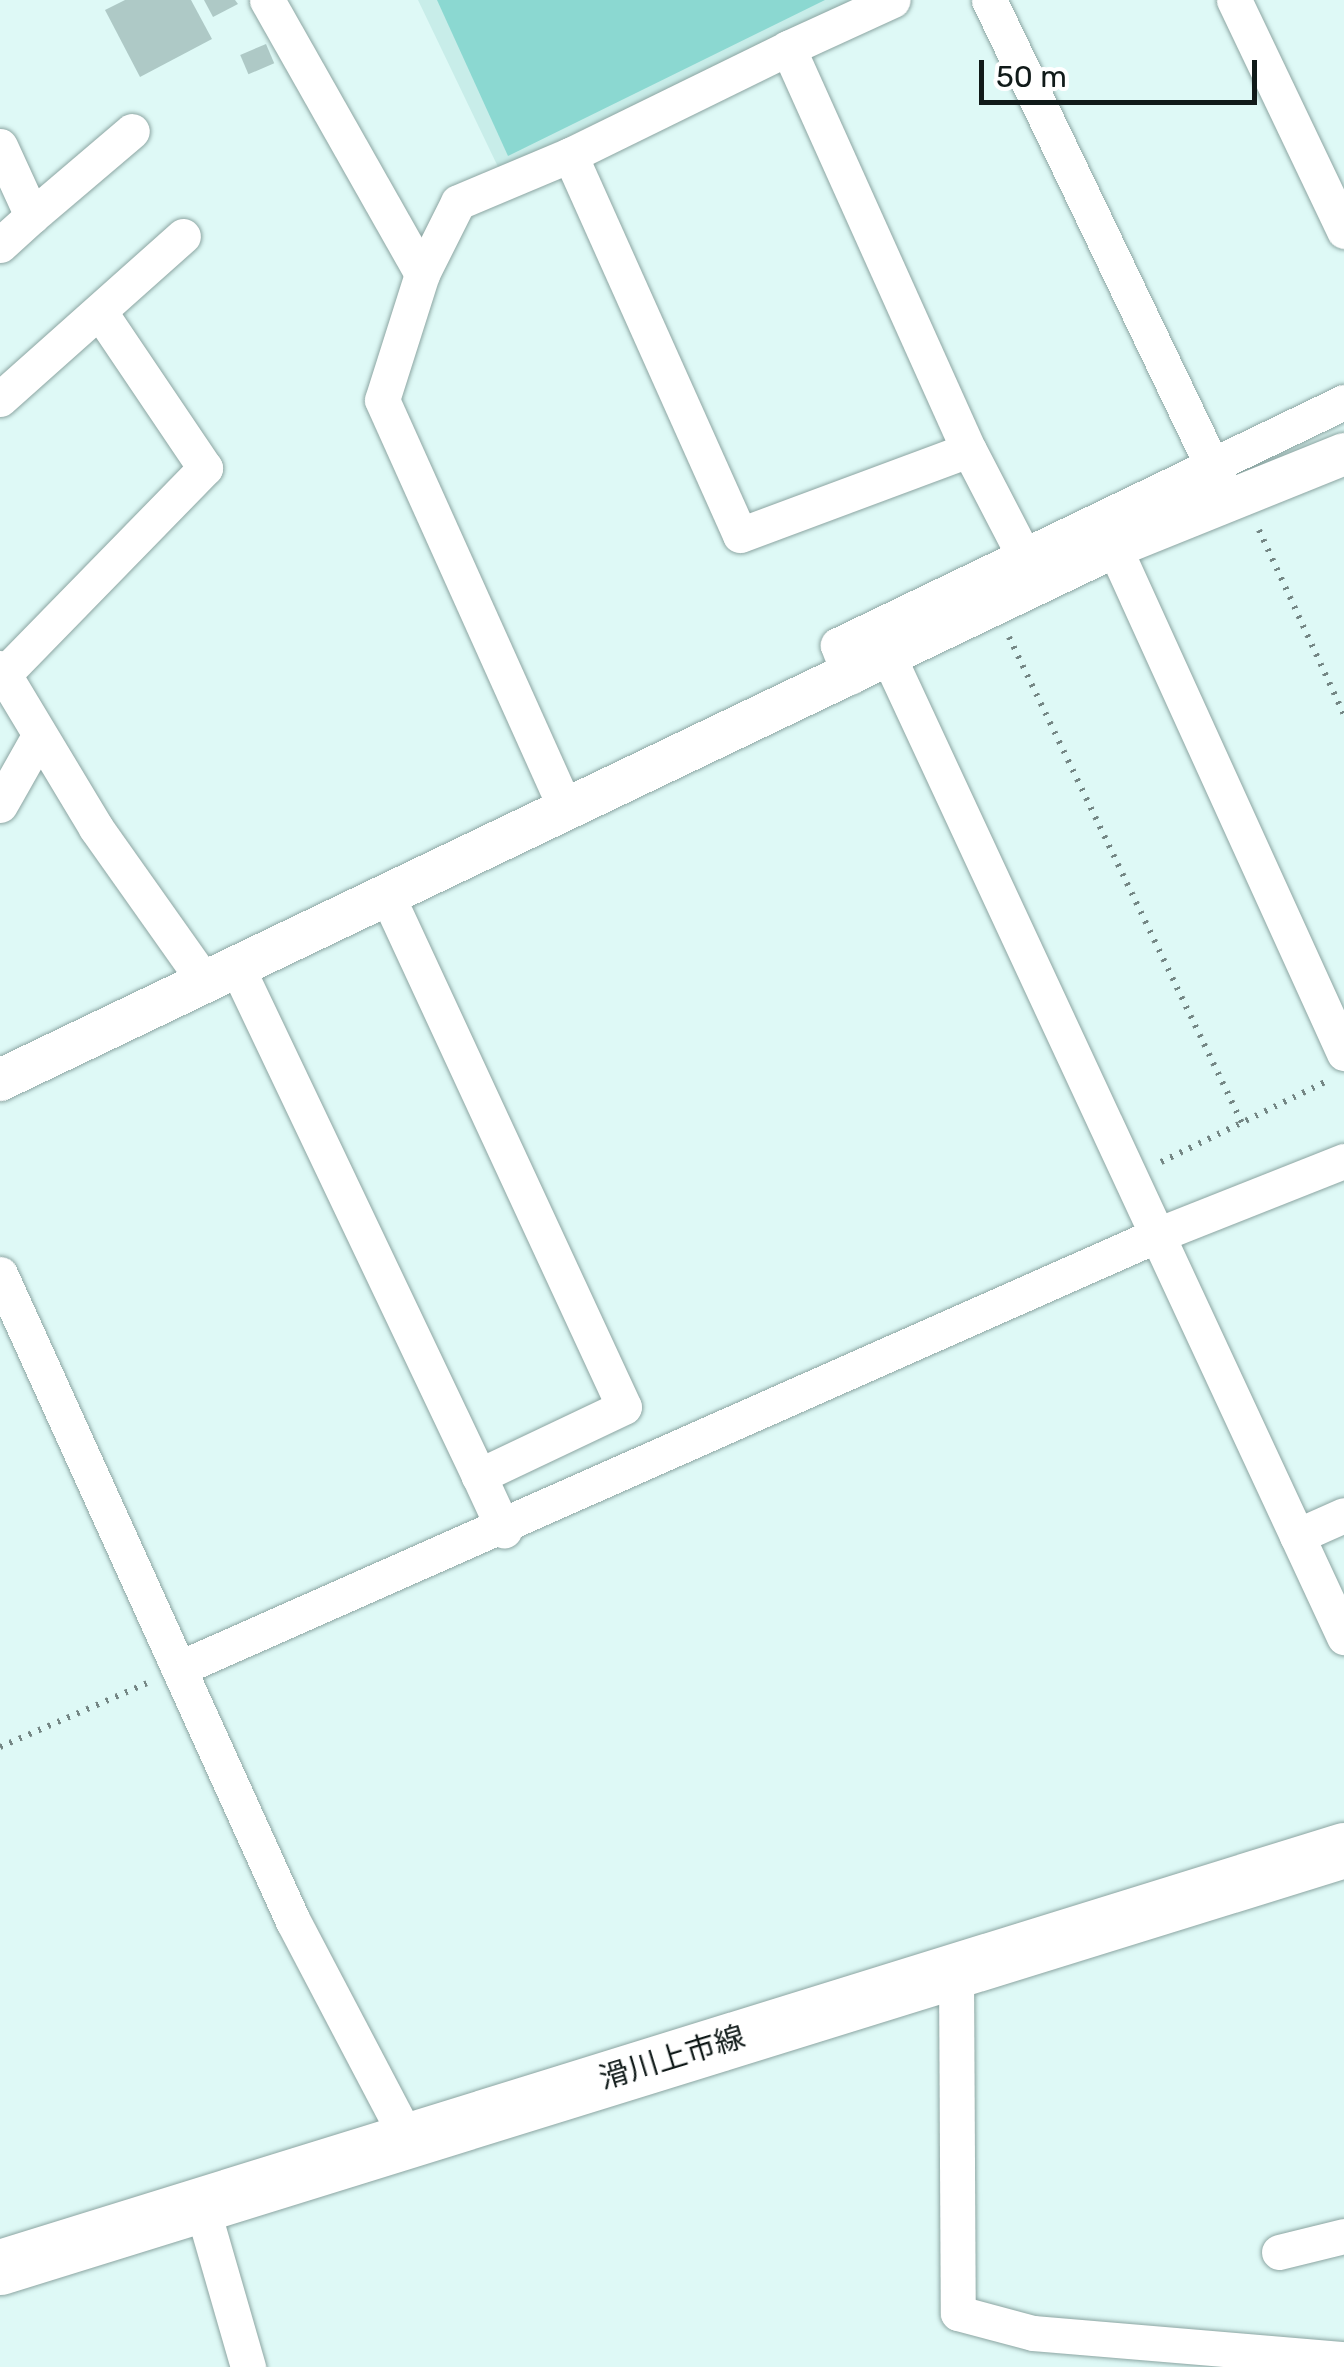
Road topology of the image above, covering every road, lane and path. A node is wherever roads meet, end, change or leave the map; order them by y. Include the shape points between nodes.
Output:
1 (267, 0) edge
2 (893, 0) edge
3 (990, 0) edge
4 (1234, 0) edge
5 (788, 48) junction
6 (132, 131) dead end
7 (0, 146) edge
8 (570, 155) junction
9 (32, 216) junction
10 (1344, 231) edge
11 (182, 236) dead end
12 (0, 244) edge
13 (422, 274) junction
14 (99, 311) junction
15 (0, 399) edge
16 (1344, 402) edge
17 (968, 450) junction
18 (1344, 454) edge
19 (1210, 462) junction
20 (1236, 498) junction
21 (1114, 547) junction
22 (1031, 569) junction
23 (994, 607) junction
24 (889, 658) junction
25 (2, 671) edge
26 (850, 676) junction
27 (1344, 715) edge
28 (39, 736) junction
29 (0, 804) edge
30 (566, 809) junction
31 (386, 893) junction
32 (219, 971) junction
33 (1344, 1053) edge
34 (1344, 1073) edge
35 (0, 1080) edge
36 (1242, 1123) junction
37 (1344, 1161) edge
38 (1130, 1177) junction
39 (1157, 1235) junction
40 (0, 1274) edge
41 (478, 1476) junction
42 (1344, 1515) edge
43 (504, 1530) junction
44 (1297, 1536) junction
45 (1344, 1637) edge
46 (180, 1668) junction
47 (0, 1747) edge
48 (1344, 1850) edge
49 (956, 1970) junction
50 (408, 2140) junction
51 (201, 2204) junction
52 (1344, 2236) edge
53 (1279, 2252) dead end
54 (0, 2267) edge
55 (1344, 2359) edge
56 (248, 2367) edge

1 - 13 street
2 - 5 street
3 - 19 street
4 - 10 street
5 - 8 street
5 - 17 street
6 - 9 street
7 - 9 street
8 - 13 street via 458,202
8 - 17 street via 740,535
9 - 12 street
11 - 14 street
13 - 30 street via 382,400
14 - 15 street
14 - 25 street via 205,468
16 - 19 street
17 - 22 street
18 - 20 street
19 - 20 street
19 - 22 street
20 - 21 street
20 - 27 path
21 - 22 street
21 - 33 street
22 - 23 street
22 - 26 street via 838,646
23 - 24 street
23 - 36 path
24 - 26 street
24 - 38 street
25 - 28 street
26 - 30 street
28 - 29 street
28 - 32 street
30 - 31 street
31 - 32 street
31 - 41 street via 624,1407
32 - 35 street
32 - 41 street
34 - 36 path
36 - 38 path
37 - 39 street
38 - 39 street
39 - 43 street
39 - 44 street
40 - 46 street
41 - 43 street
42 - 44 street
43 - 46 street
44 - 45 street
46 - 47 path
46 - 50 street via 293,1921
48 - 49 main road, 滑川上市線
49 - 50 main road, 滑川上市線
49 - 55 street via 958,2313 1033,2333
50 - 51 main road, 滑川上市線
51 - 54 main road, 滑川上市線
51 - 56 street
52 - 53 street

